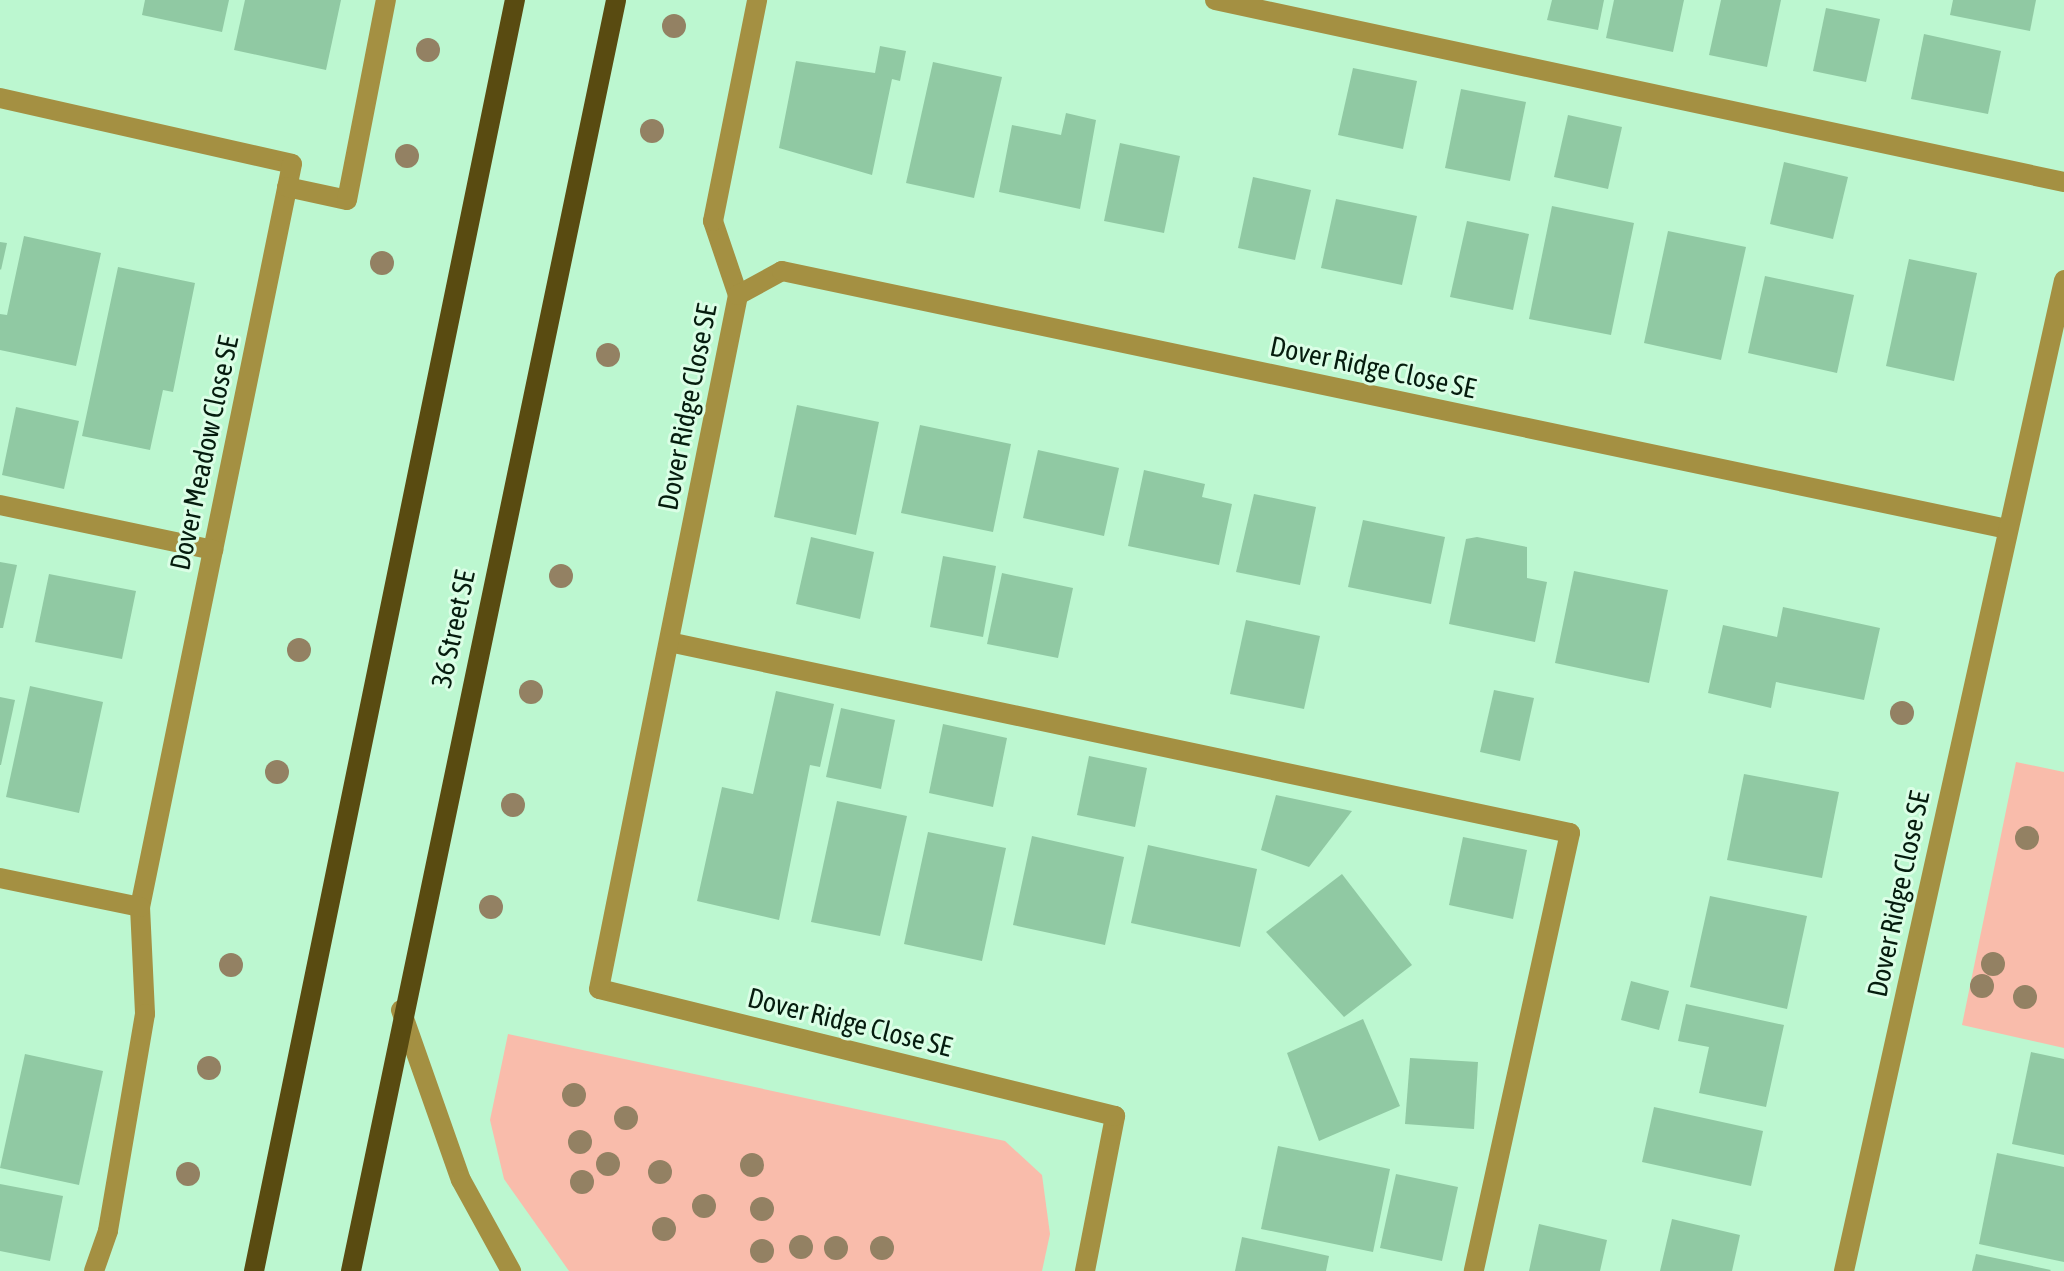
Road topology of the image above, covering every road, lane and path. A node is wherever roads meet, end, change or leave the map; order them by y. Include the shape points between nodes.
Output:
1 (386, 0) edge
2 (515, 0) edge
3 (616, 0) edge
4 (757, 0) edge
5 (1215, 0) edge
6 (0, 98) edge
7 (2064, 182) edge
8 (287, 187) junction
9 (2064, 280) edge
10 (738, 295) junction
11 (0, 505) edge
12 (2007, 529) junction
13 (213, 550) junction
14 (669, 642) junction
15 (0, 878) edge
16 (140, 907) junction
17 (400, 1008) junction
18 (94, 1271) edge
19 (254, 1271) edge
20 (351, 1271) edge
21 (511, 1271) edge
22 (1085, 1271) edge
23 (1474, 1271) edge
24 (1844, 1271) edge

1 - 8 street via 347,200
2 - 19 main road
3 - 17 main road, 36 Street SE
4 - 10 street via 713,221
5 - 7 street
6 - 8 street via 292,164
8 - 13 street, Dover Meadow Close SE
9 - 12 street, Dover Ridge Close SE
10 - 12 street, Dover Ridge Close SE via 782,271
10 - 14 street, Dover Ridge Close SE
11 - 13 street
12 - 24 street, Dover Ridge Close SE
13 - 16 street, Dover Meadow Close SE
14 - 22 street, Dover Ridge Close SE via 599,989 1115,1116
14 - 23 street via 1570,833
15 - 16 street
16 - 18 street, Dover Meadow Close SE via 145,1014 108,1231
17 - 20 main road, 36 Street SE
17 - 21 street via 461,1180

